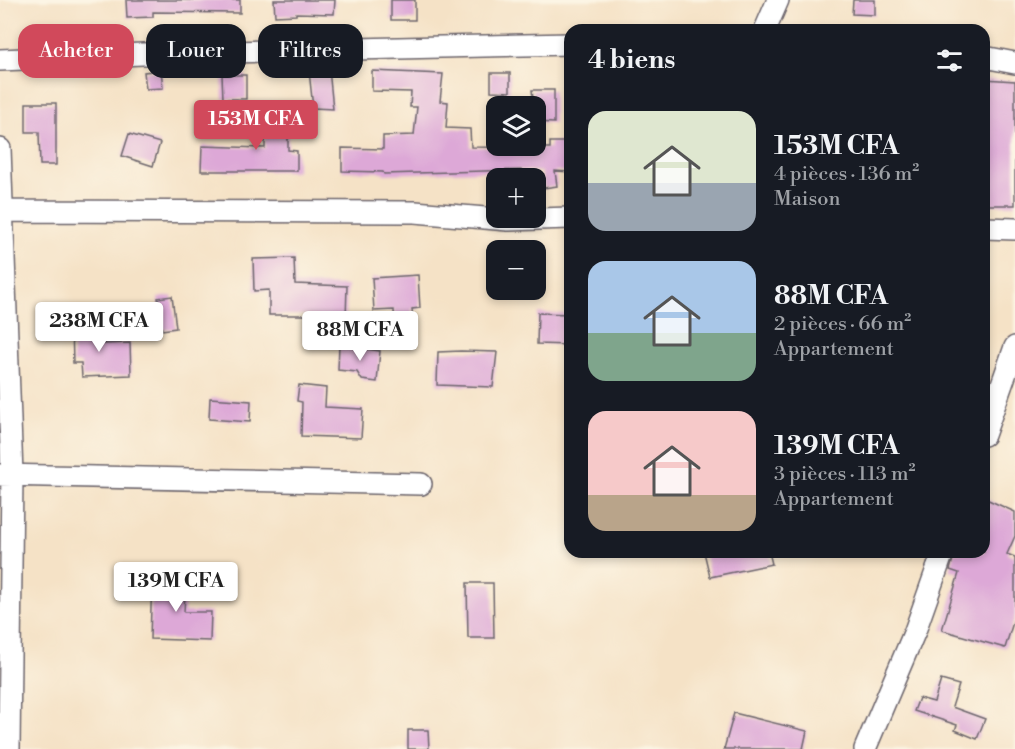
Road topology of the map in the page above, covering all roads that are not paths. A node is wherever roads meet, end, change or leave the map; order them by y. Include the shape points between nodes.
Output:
1 (778, 0) edge
2 (768, 24) edge
3 (564, 44) edge
4 (990, 58) edge
5 (0, 60) edge
6 (1015, 63) edge
7 (0, 149) edge
8 (1, 211) edge
9 (564, 218) edge
10 (990, 228) edge
11 (1015, 229) edge
12 (1015, 347) edge
13 (990, 418) edge
14 (6, 475) edge
15 (420, 484) dead end
16 (941, 558) edge
17 (4, 595) edge
18 (4, 625) edge
19 (9, 749) edge
20 (865, 749) edge

1 - 2 street
3 - 5 street
4 - 6 street
7 - 8 street
8 - 9 street via 415,212 508,220
8 - 14 street
10 - 11 street
12 - 13 street
14 - 15 street
14 - 17 street
16 - 20 street
17 - 18 street
18 - 19 street

